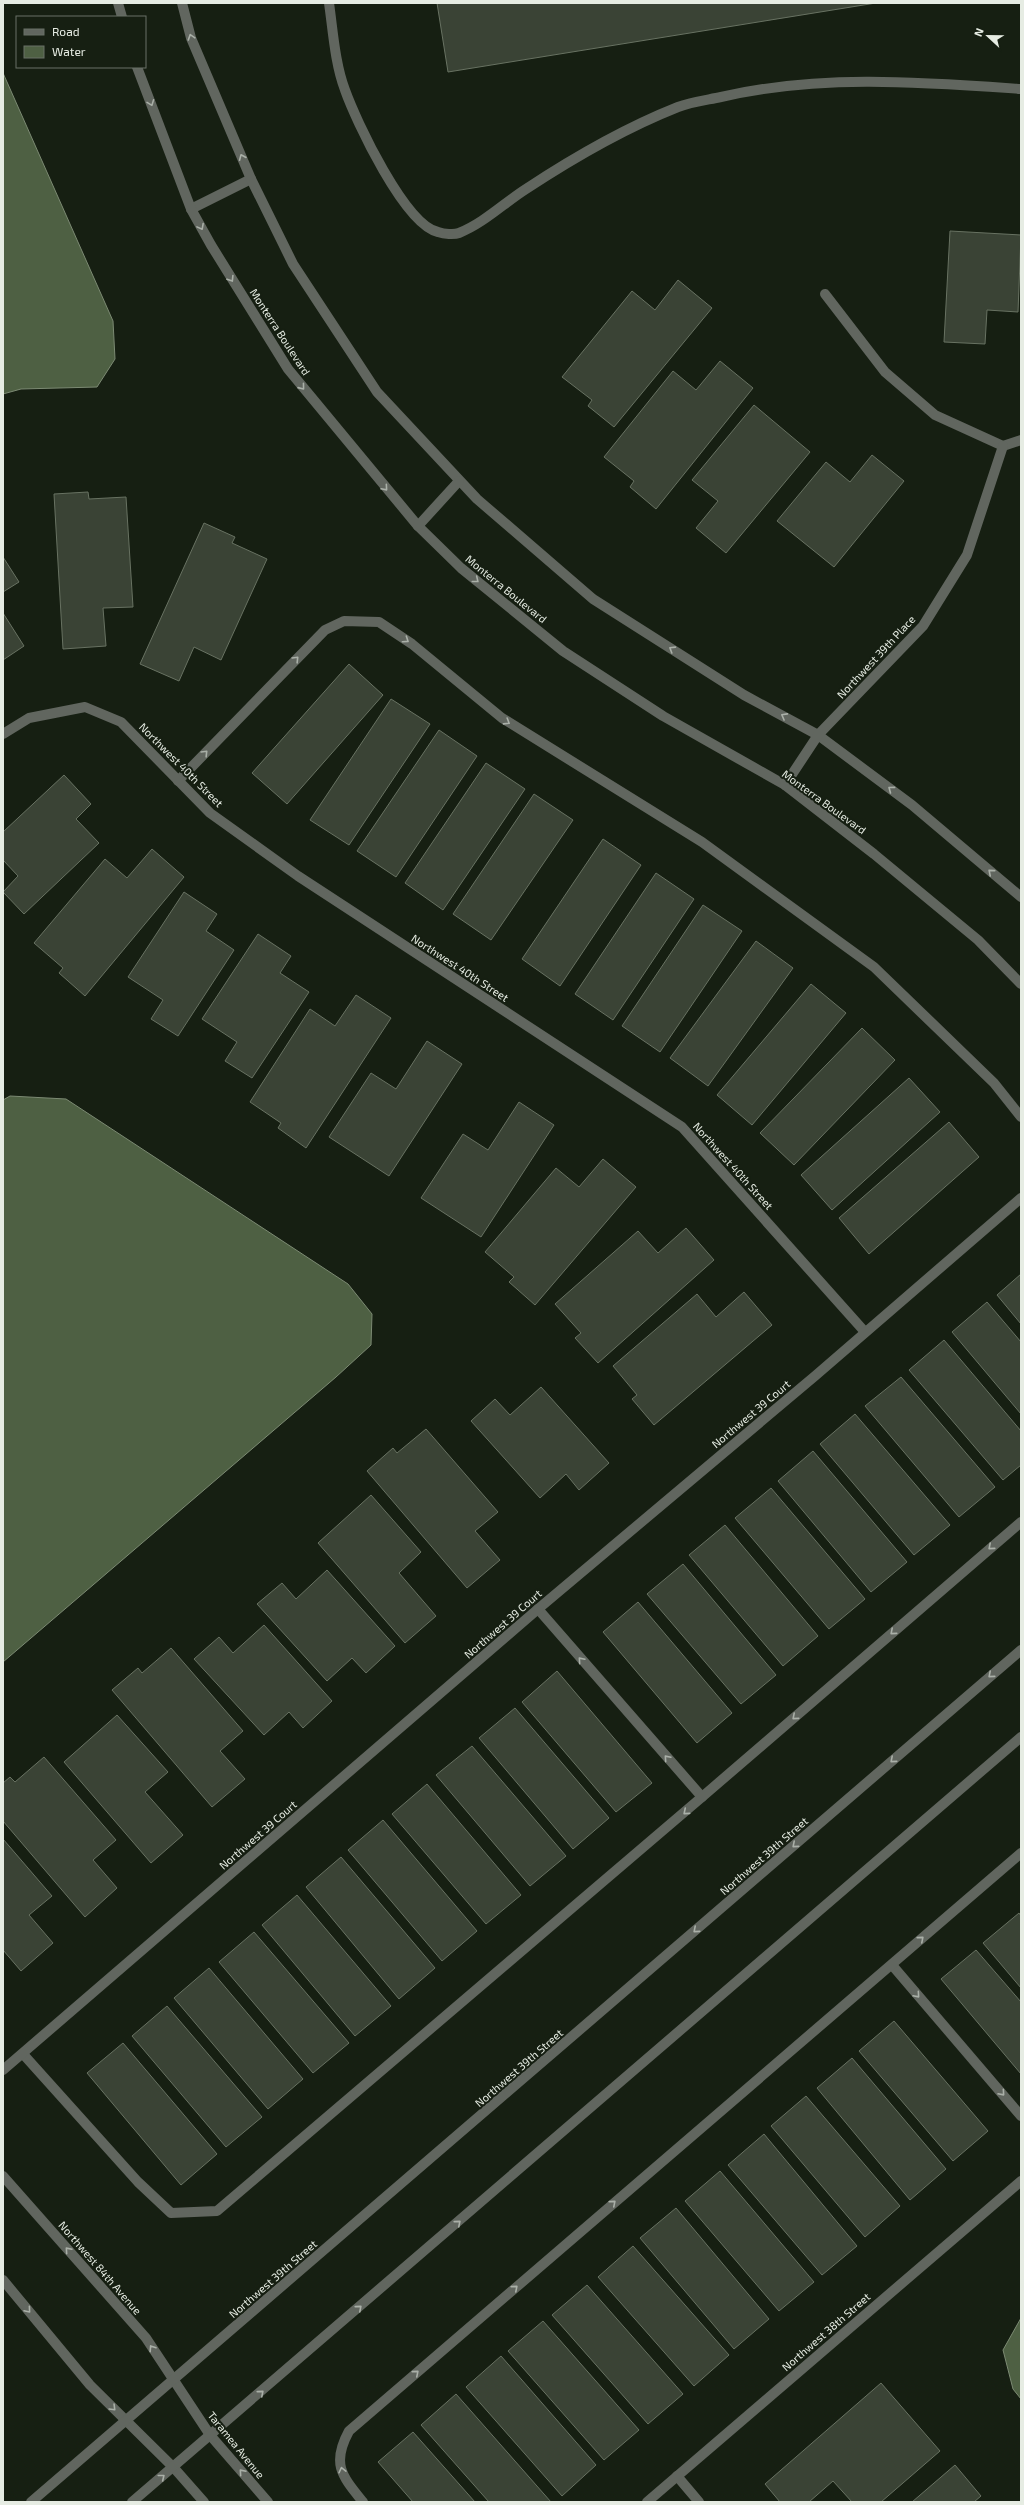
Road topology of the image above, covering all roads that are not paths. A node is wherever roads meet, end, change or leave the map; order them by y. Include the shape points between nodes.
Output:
1 (118, 3) edge
2 (182, 3) edge
3 (329, 3) edge
4 (122, 16) edge
5 (137, 68) edge
6 (1021, 89) edge
7 (251, 179) junction
8 (191, 209) junction
9 (825, 294) dead end
10 (1021, 440) edge
11 (1003, 446) junction
12 (460, 481) junction
13 (418, 526) junction
14 (3, 734) edge
15 (818, 735) junction
16 (178, 781) junction
17 (785, 785) junction
18 (1021, 897) edge
19 (1021, 984) edge
20 (1021, 1117) edge
21 (1021, 1198) edge
22 (865, 1332) junction
23 (1021, 1522) edge
24 (538, 1609) junction
25 (1021, 1650) edge
26 (1021, 1737) edge
27 (702, 1797) junction
28 (1021, 1853) edge
29 (892, 1965) junction
30 (23, 2054) junction
31 (3, 2070) edge
32 (1021, 2116) edge
33 (3, 2176) edge
34 (1021, 2181) edge
35 (3, 2280) edge
36 (174, 2381) junction
37 (126, 2422) junction
38 (210, 2436) junction
39 (174, 2468) junction
40 (677, 2476) junction
41 (31, 2502) edge
42 (132, 2502) edge
43 (204, 2502) edge
44 (268, 2502) edge
45 (363, 2502) edge
46 (648, 2502) edge
47 (699, 2502) edge

1 - 4 street
7 -> 2 street via 191,38
3 - 6 street via 344,89 372,151 402,200 419,221 436,232 457,234 480,222 526,189 606,142 679,107 755,89 839,81 932,82
5 -> 8 street, Monterra Boulevard
7 - 8 street
7 - 12 street via 293,264 377,392
8 -> 13 street, Monterra Boulevard via 288,369
9 - 11 street via 885,372 936,415
10 - 11 street
11 - 15 street, Northwest 39th Place via 967,555 923,626
12 - 13 street
15 -> 12 street via 744,694 593,599 477,499
13 -> 17 street, Monterra Boulevard via 461,568 563,651 663,716
14 - 16 street, Northwest 40th Street via 29,718 85,707 121,722
15 - 17 street, Northwest 39th Place
18 -> 15 street via 912,805
16 -> 20 street via 325,630 344,621 379,622 412,644 502,718 702,842 874,967 994,1083
16 - 22 street, Northwest 40th Street via 210,813 298,876 682,1127
17 - 19 street, Monterra Boulevard via 978,940
21 - 22 street, Northwest 39 Court
22 - 24 street, Northwest 39 Court
23 -> 27 street
27 -> 24 street
24 - 30 street, Northwest 39 Court
25 -> 36 street, Northwest 39th Street
38 -> 26 street
27 -> 30 street via 217,2211 171,2213 138,2182
29 -> 28 street
29 -> 32 street
45 -> 29 street via 342,2476 342,2444 349,2431 876,1976
30 - 31 street, Northwest 39 Court
36 -> 33 street, Northwest 84th Avenue via 146,2338
34 - 40 street, Northwest 38th Street
35 -> 37 street via 90,2385
36 - 37 street, Northwest 39th Street
36 - 38 street, Taramea Avenue
37 - 39 street
37 - 41 street, Northwest 39th Street
38 - 39 street
44 -> 38 street, Taramea Avenue
42 -> 39 street
39 - 43 street
40 - 46 street, Northwest 38th Street
40 - 47 street

